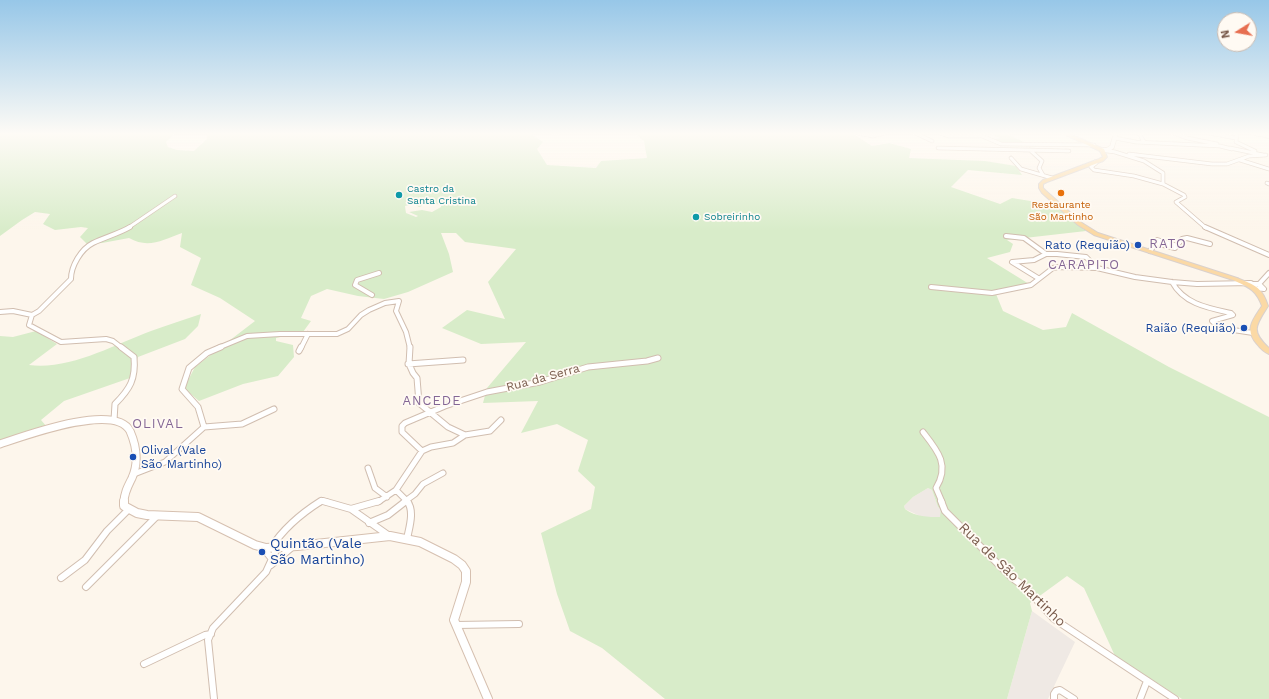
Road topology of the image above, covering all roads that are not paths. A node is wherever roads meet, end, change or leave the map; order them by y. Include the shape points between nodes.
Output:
1 (1018, 166) edge
2 (1040, 166) edge
3 (1085, 166) edge
4 (1093, 166) edge
5 (1150, 166) edge
6 (1258, 166) edge
7 (1269, 169) edge
8 (1043, 175) junction
9 (1052, 178) junction
10 (1163, 184) junction
11 (175, 196) dead end
12 (1006, 236) dead end
13 (1210, 244) dead end
14 (1150, 251) junction
15 (1046, 254) junction
16 (1269, 255) edge
17 (1097, 268) junction
18 (379, 273) dead end
19 (1269, 273) edge
20 (1038, 278) junction
21 (1172, 282) junction
22 (1242, 282) junction
23 (931, 287) dead end
24 (1256, 287) junction
25 (372, 295) dead end
26 (0, 312) edge
27 (32, 315) junction
28 (1253, 333) junction
29 (308, 334) junction
30 (299, 351) dead end
31 (1269, 352) edge
32 (658, 358) dead end
33 (463, 360) dead end
34 (408, 364) junction
35 (274, 409) dead end
36 (431, 412) junction
37 (114, 420) junction
38 (501, 420) dead end
39 (204, 427) junction
40 (923, 432) dead end
41 (465, 435) junction
42 (0, 444) edge
43 (422, 451) junction
44 (368, 468) dead end
45 (443, 473) dead end
46 (134, 474) junction
47 (396, 490) junction
48 (387, 496) junction
49 (406, 500) junction
50 (129, 509) junction
51 (351, 509) junction
52 (157, 516) junction
53 (369, 523) junction
54 (389, 536) junction
55 (407, 539) junction
56 (293, 546) junction
57 (262, 547) junction
58 (274, 548) junction
59 (274, 560) junction
60 (61, 578) dead end
61 (86, 587) dead end
62 (519, 624) dead end
63 (456, 625) junction
64 (210, 634) junction
65 (144, 664) dead end
66 (1148, 681) junction
67 (214, 699) edge
68 (488, 699) edge
69 (1054, 699) edge
70 (1074, 699) edge
71 (1140, 699) edge
72 (1175, 699) edge

1 - 8 street via 1021,169
2 - 8 street
3 - 9 main road
4 - 10 street via 1091,167 1094,170 1140,177
5 - 10 street via 1163,173
6 - 7 street
8 - 9 street
9 - 14 main road via 1041,184 1042,188 1084,227 1102,236
10 - 16 street via 1184,195 1185,197 1176,202 1206,227
11 - 27 street via 122,232 91,244 78,258 71,279
12 - 15 street via 1024,238
13 - 14 street via 1182,238 1175,248 1156,243
14 - 22 main road
15 - 17 street via 1083,256
15 - 20 street via 1034,260 1012,262
17 - 20 street via 1053,268
17 - 21 street
18 - 25 street via 357,280 355,285
19 - 24 street
20 - 23 street via 1031,285 992,293
21 - 22 street
21 - 28 street via 1174,289 1182,297 1209,308 1232,313 1233,315 1212,322 1220,328
22 - 24 main road
24 - 28 main road via 1264,306 1252,327
26 - 27 street via 13,311
27 - 37 street via 29,325 61,342 106,339 113,341 134,357 135,369 128,391 115,404
28 - 31 main road
29 - 30 street
29 - 34 street via 334,335 346,331 361,315 386,302 397,300 399,301 396,311 409,342
29 - 39 street via 247,336 207,354 189,368 182,389 198,408
32 - 36 street, Rua da Serra via 580,369 540,382 474,396
33 - 34 street
34 - 36 street via 417,378 419,403
35 - 39 street via 242,424
36 - 41 street via 448,427
36 - 43 street, Rua da Serra via 402,426 402,432
37 - 42 street via 69,423
37 - 46 street via 129,428 137,460
38 - 41 street via 490,430
39 - 46 street via 165,462
40 - 66 street, Rua de São Martinho via 936,449 943,466 944,471 936,488 945,511 1011,577 1026,588 1054,620
41 - 43 street via 452,443
43 - 47 street
44 - 48 street via 375,488
45 - 49 street via 424,484
46 - 50 street via 123,501 124,506
47 - 48 street
47 - 49 street
48 - 51 street via 377,503
49 - 53 street via 388,515
49 - 55 street via 410,506 411,521
50 - 52 street
50 - 60 street via 84,560
51 - 53 street
51 - 58 street via 322,501 309,508 279,537
52 - 57 street via 198,518
52 - 61 street
53 - 54 street
54 - 55 street
54 - 56 street
55 - 63 street via 444,551 459,561 465,570 467,581 455,611
56 - 58 street
56 - 59 street
57 - 58 street
57 - 59 street
58 - 59 street
59 - 64 street
62 - 63 street
63 - 68 street
64 - 65 street
64 - 67 street via 208,640
66 - 71 street
66 - 72 street, Rua de São Martinho
69 - 70 street via 1056,691 1060,690

